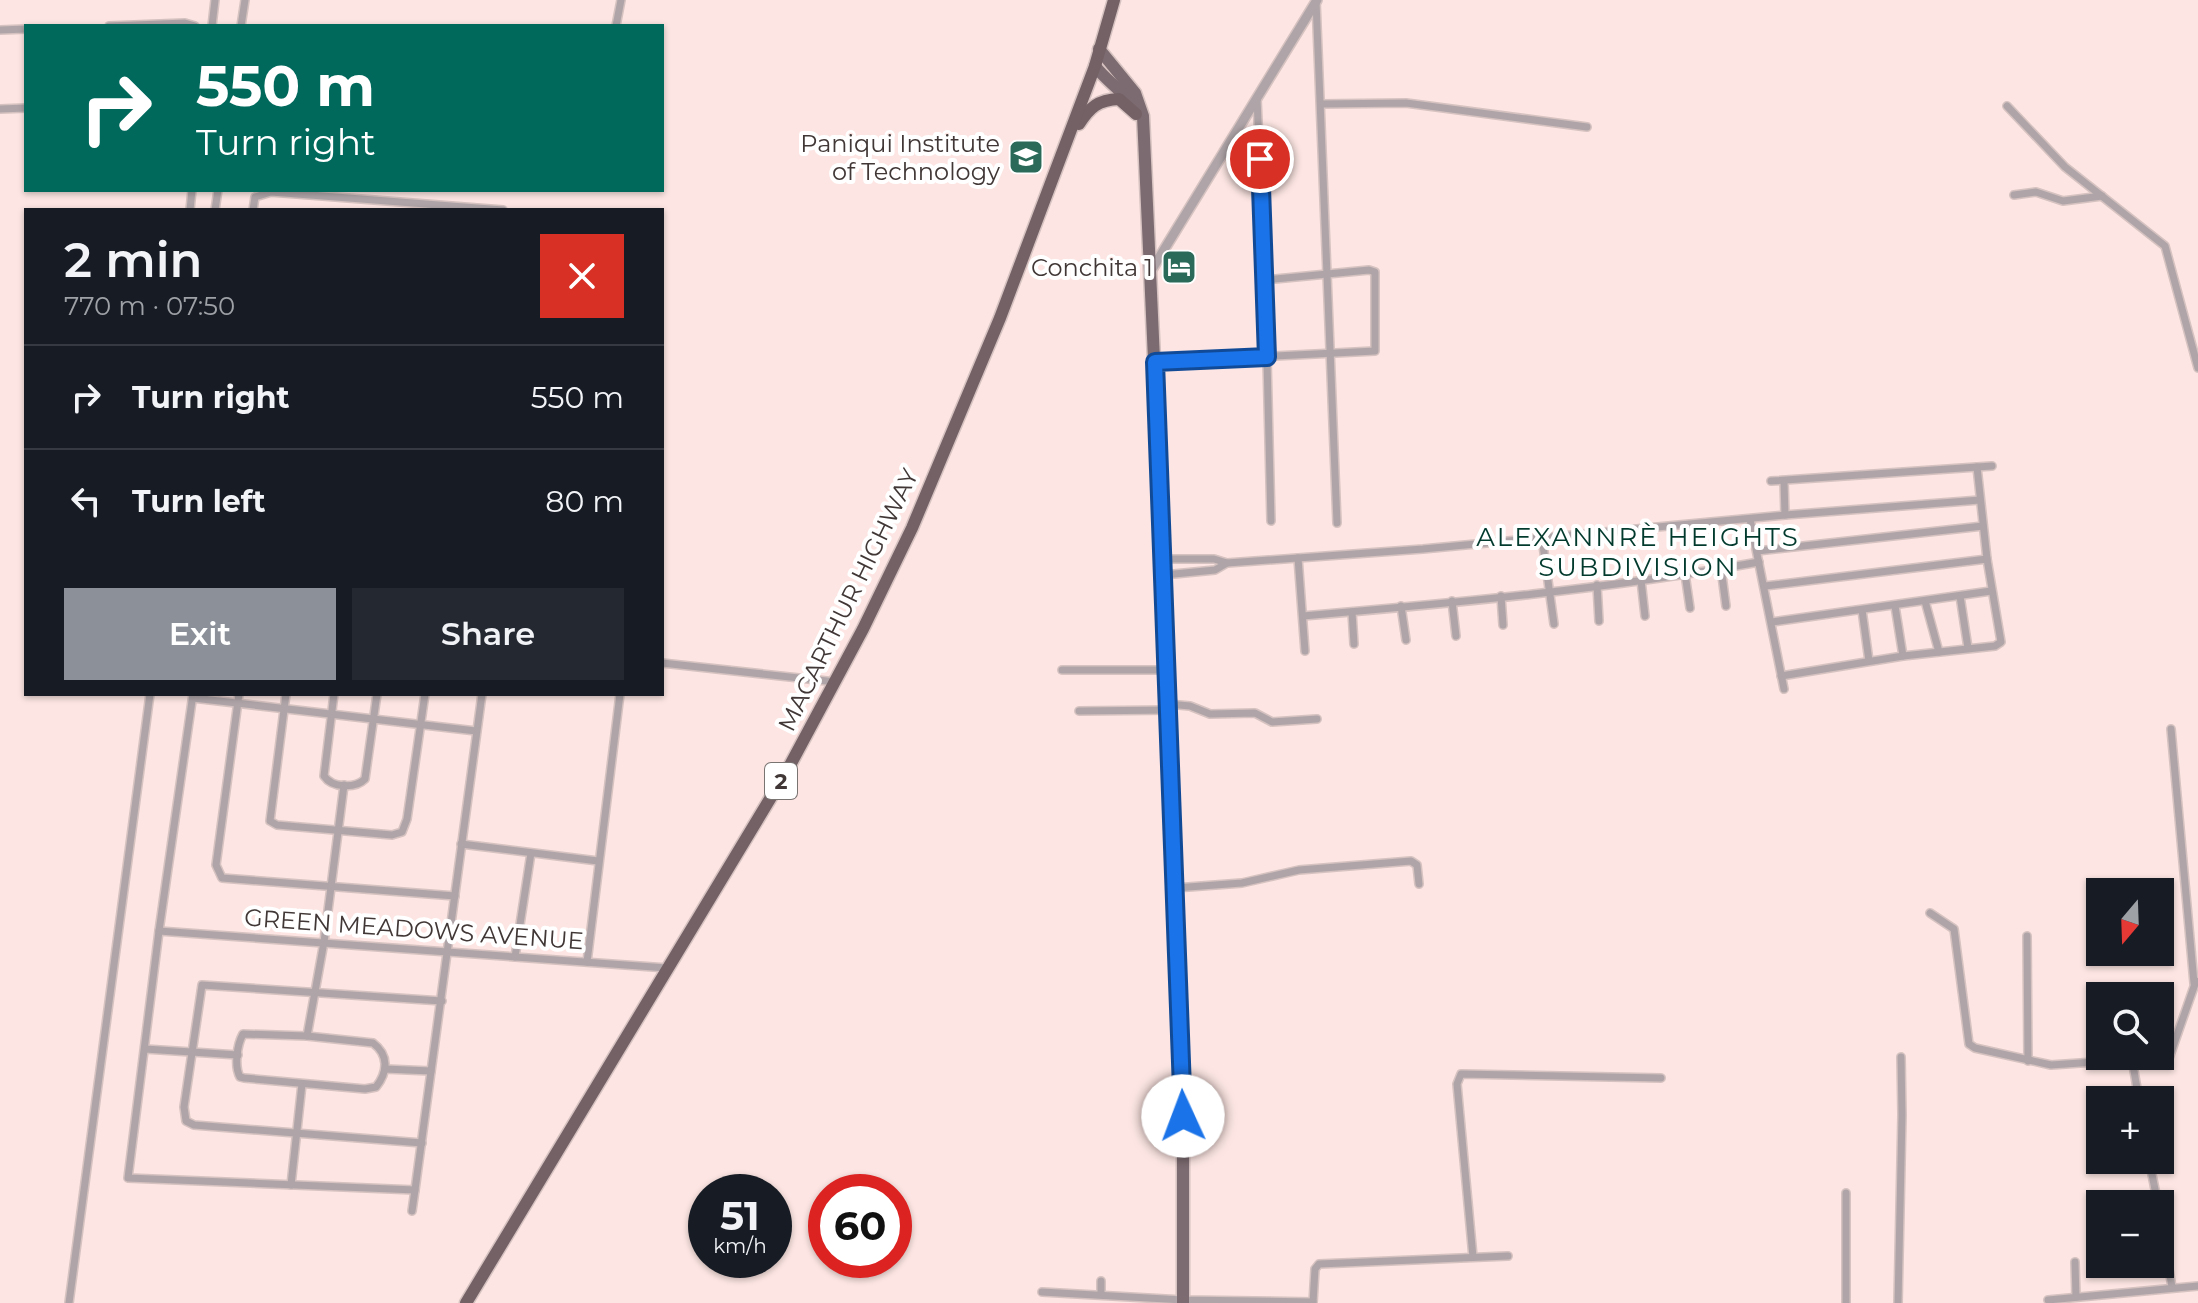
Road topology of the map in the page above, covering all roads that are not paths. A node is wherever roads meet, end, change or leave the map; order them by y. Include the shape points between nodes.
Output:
1 (215, 0) edge
2 (245, 0) edge
3 (621, 0) edge
4 (1114, 0) edge
5 (1316, 0) edge
6 (160, 24) edge
7 (188, 24) edge
8 (212, 24) edge
9 (241, 24) edge
10 (616, 24) edge
11 (24, 29) edge
12 (0, 30) edge
13 (1099, 49) junction
14 (1095, 66) junction
15 (1257, 98) junction
16 (1321, 104) junction
17 (2007, 106) dead end
18 (24, 108) edge
19 (0, 109) edge
20 (1139, 111) junction
21 (1587, 127) dead end
22 (1065, 147) junction
23 (271, 192) edge
24 (271, 192) edge
25 (2014, 195) dead end
26 (2102, 196) junction
27 (420, 206) edge
28 (253, 208) edge
29 (462, 208) edge
30 (1151, 271) junction
31 (1327, 273) junction
32 (1265, 280) junction
33 (1330, 353) junction
34 (1267, 357) junction
35 (1155, 362) junction
36 (2198, 368) edge
37 (1992, 466) dead end
38 (1977, 467) junction
39 (1771, 481) dead end
40 (1784, 481) junction
41 (1980, 500) junction
42 (1785, 515) junction
43 (1750, 519) junction
44 (1271, 521) dead end
45 (1337, 523) dead end
46 (1983, 526) junction
47 (1542, 538) junction
48 (1757, 551) junction
49 (1298, 558) junction
50 (1163, 559) junction
51 (1182, 559) junction
52 (1987, 559) junction
53 (1759, 562) junction
54 (1227, 563) junction
55 (1721, 568) junction
56 (1183, 573) junction
57 (1685, 574) junction
58 (1164, 575) junction
59 (1641, 580) junction
60 (1597, 585) junction
61 (1765, 586) junction
62 (1549, 591) junction
63 (1991, 591) junction
64 (1501, 596) junction
65 (1960, 596) junction
66 (1452, 601) junction
67 (1925, 601) junction
68 (1401, 606) junction
69 (1726, 606) dead end
70 (1895, 606) junction
71 (1690, 608) dead end
72 (1862, 610) junction
73 (1352, 612) junction
74 (1303, 616) junction
75 (1645, 616) dead end
76 (1599, 621) dead end
77 (1772, 622) junction
78 (1554, 624) dead end
79 (1503, 625) dead end
80 (1456, 636) dead end
81 (1406, 640) dead end
82 (1354, 644) dead end
83 (1968, 648) junction
84 (1305, 651) dead end
85 (1939, 652) junction
86 (1903, 656) junction
87 (1869, 661) junction
88 (664, 663) edge
89 (1062, 670) dead end
90 (1167, 670) junction
91 (1781, 676) junction
92 (836, 682) junction
93 (1784, 689) dead end
94 (150, 696) edge
95 (193, 696) edge
96 (239, 696) edge
97 (286, 696) edge
98 (334, 696) edge
99 (377, 696) edge
100 (425, 696) edge
101 (482, 696) edge
102 (620, 696) edge
103 (238, 704) junction
104 (1168, 707) junction
105 (283, 709) junction
106 (1079, 711) dead end
107 (331, 715) junction
108 (1317, 719) dead end
109 (373, 720) junction
110 (421, 726) junction
111 (2171, 729) dead end
112 (476, 731) junction
113 (344, 785) junction
114 (338, 831) junction
115 (461, 844) junction
116 (531, 853) junction
117 (598, 861) junction
118 (1419, 884) dead end
119 (331, 887) junction
120 (1175, 888) junction
121 (455, 896) junction
122 (1930, 913) dead end
123 (159, 931) junction
124 (2027, 936) dead end
125 (324, 942) junction
126 (448, 952) junction
127 (515, 957) junction
128 (587, 962) junction
129 (667, 968) junction
130 (2196, 981) edge
131 (314, 991) junction
132 (442, 1001) junction
133 (307, 1036) junction
134 (2174, 1044) edge
135 (145, 1049) junction
136 (191, 1052) junction
137 (238, 1055) junction
138 (1901, 1057) dead end
139 (2028, 1061) junction
140 (2086, 1063) edge
141 (385, 1069) junction
142 (431, 1071) junction
143 (1661, 1078) dead end
144 (302, 1084) junction
145 (296, 1132) junction
146 (422, 1143) junction
147 (291, 1185) junction
148 (415, 1190) junction
149 (1846, 1193) dead end
150 (412, 1211) dead end
151 (1508, 1256) dead end
152 (1473, 1257) junction
153 (2075, 1262) dead end
154 (2170, 1278) edge
155 (1101, 1281) dead end
156 (2198, 1286) edge
157 (2172, 1287) junction
158 (1042, 1292) dead end
159 (1101, 1295) junction
160 (2076, 1297) junction
161 (2048, 1300) dead end
162 (1183, 1302) edge
163 (69, 1303) edge
164 (466, 1303) edge
165 (1313, 1303) edge
166 (1846, 1303) edge
167 (1898, 1303) edge

1 - 8 street
2 - 9 street
3 - 10 street
4 - 13 highway, MACARTHUR HIGHWAY / 2
5 - 15 street
5 - 16 street
6 - 7 street
11 - 12 street
13 - 14 highway, MACARTHUR HIGHWAY / 2
13 - 20 main road via 1135,93
14 - 20 main road
14 - 22 highway, MACARTHUR HIGHWAY / 2
15 - 30 street
15 - 32 street
16 - 21 street via 1406,103
16 - 31 street
17 - 26 street via 2054,157
18 - 19 street
20 - 22 highway via 1119,99 1099,102 1087,111
20 - 30 main road
22 - 92 highway, MACARTHUR HIGHWAY / 2 via 912,528
23 - 28 street via 255,197
24 - 27 street
25 - 26 street via 2036,192 2063,201
26 - 36 street via 2165,246
27 - 29 street
30 - 35 main road
31 - 32 street
31 - 33 street
31 - 33 street via 1369,270 1377,275 1375,351
32 - 34 street
33 - 34 street
33 - 45 street
34 - 35 street
34 - 44 street
35 - 50 main road
37 - 38 street
38 - 40 street
38 - 41 street
39 - 40 street
40 - 42 street
41 - 42 street
41 - 46 street
42 - 43 street
43 - 47 street
43 - 48 street
46 - 48 street
46 - 52 street
47 - 49 street
47 - 62 street
48 - 53 street
49 - 54 street
49 - 74 street
50 - 51 street
50 - 58 main road
51 - 54 street
51 - 56 street
52 - 61 street
52 - 63 street
53 - 55 street
53 - 61 street
54 - 56 street via 1215,570
55 - 57 street
55 - 69 street
56 - 58 street
57 - 59 street
57 - 71 street
58 - 90 main road
59 - 60 street
59 - 75 street
60 - 62 street
60 - 76 street
61 - 77 street
62 - 64 street
62 - 78 street
63 - 65 street
63 - 83 street via 2001,642
64 - 66 street
64 - 79 street
65 - 67 street
65 - 83 street
66 - 68 street
66 - 80 street
67 - 70 street
67 - 85 street
68 - 73 street
68 - 81 street
70 - 72 street
70 - 86 street
72 - 77 street
72 - 87 street
73 - 74 street
73 - 82 street
74 - 84 street
77 - 91 street
83 - 85 street
85 - 86 street
86 - 87 street
87 - 91 street
88 - 92 street
89 - 90 street
90 - 104 main road
91 - 93 street
92 - 129 highway, MACARTHUR HIGHWAY / 2
94 - 163 street
95 - 103 street
95 - 123 street
96 - 103 street
97 - 105 street
98 - 107 street
99 - 109 street
100 - 110 street
101 - 112 street
102 - 117 street
103 - 105 street
103 - 119 street via 218,873 222,878
104 - 106 street
104 - 108 street via 1190,706 1210,714 1255,713 1272,722
104 - 120 main road
105 - 107 street
105 - 114 street via 270,821
107 - 109 street
107 - 113 street via 324,776
109 - 110 street
109 - 113 street via 365,779
110 - 112 street
110 - 114 street via 402,832
111 - 130 street
112 - 115 street
113 - 114 street
114 - 119 street
115 - 116 street
115 - 121 street
116 - 117 street
116 - 127 street
117 - 128 street
118 - 120 street via 1417,865 1411,861
119 - 121 street
119 - 125 street
120 - 162 main road
121 - 126 street
122 - 139 street via 1954,929 1969,1044
123 - 125 street, GREEN MEADOWS AVENUE
123 - 135 street
124 - 139 street
125 - 126 street, GREEN MEADOWS AVENUE
125 - 131 street
126 - 127 street, GREEN MEADOWS AVENUE
126 - 132 street
127 - 128 street, GREEN MEADOWS AVENUE
128 - 129 street, GREEN MEADOWS AVENUE
129 - 164 highway, MACARTHUR HIGHWAY / 2
130 - 134 street
131 - 132 street
131 - 133 street
131 - 136 street via 202,985
132 - 142 street
133 - 137 street via 243,1034
133 - 141 street via 373,1043 381,1049
135 - 136 street
135 - 147 street via 128,1178
136 - 137 street
136 - 145 street via 186,1121
137 - 144 street via 240,1077
138 - 167 street
139 - 140 street
141 - 142 street
141 - 144 street via 376,1087 365,1089
142 - 146 street
143 - 152 street via 1461,1074 1457,1084
144 - 145 street
145 - 146 street
145 - 147 street
146 - 148 street
147 - 148 street
148 - 150 street
149 - 166 street
151 - 152 street
152 - 165 street via 1319,1264
153 - 160 street
154 - 157 street
155 - 159 street
156 - 157 street
157 - 160 street
158 - 159 street
159 - 162 street
160 - 161 street
162 - 165 street

